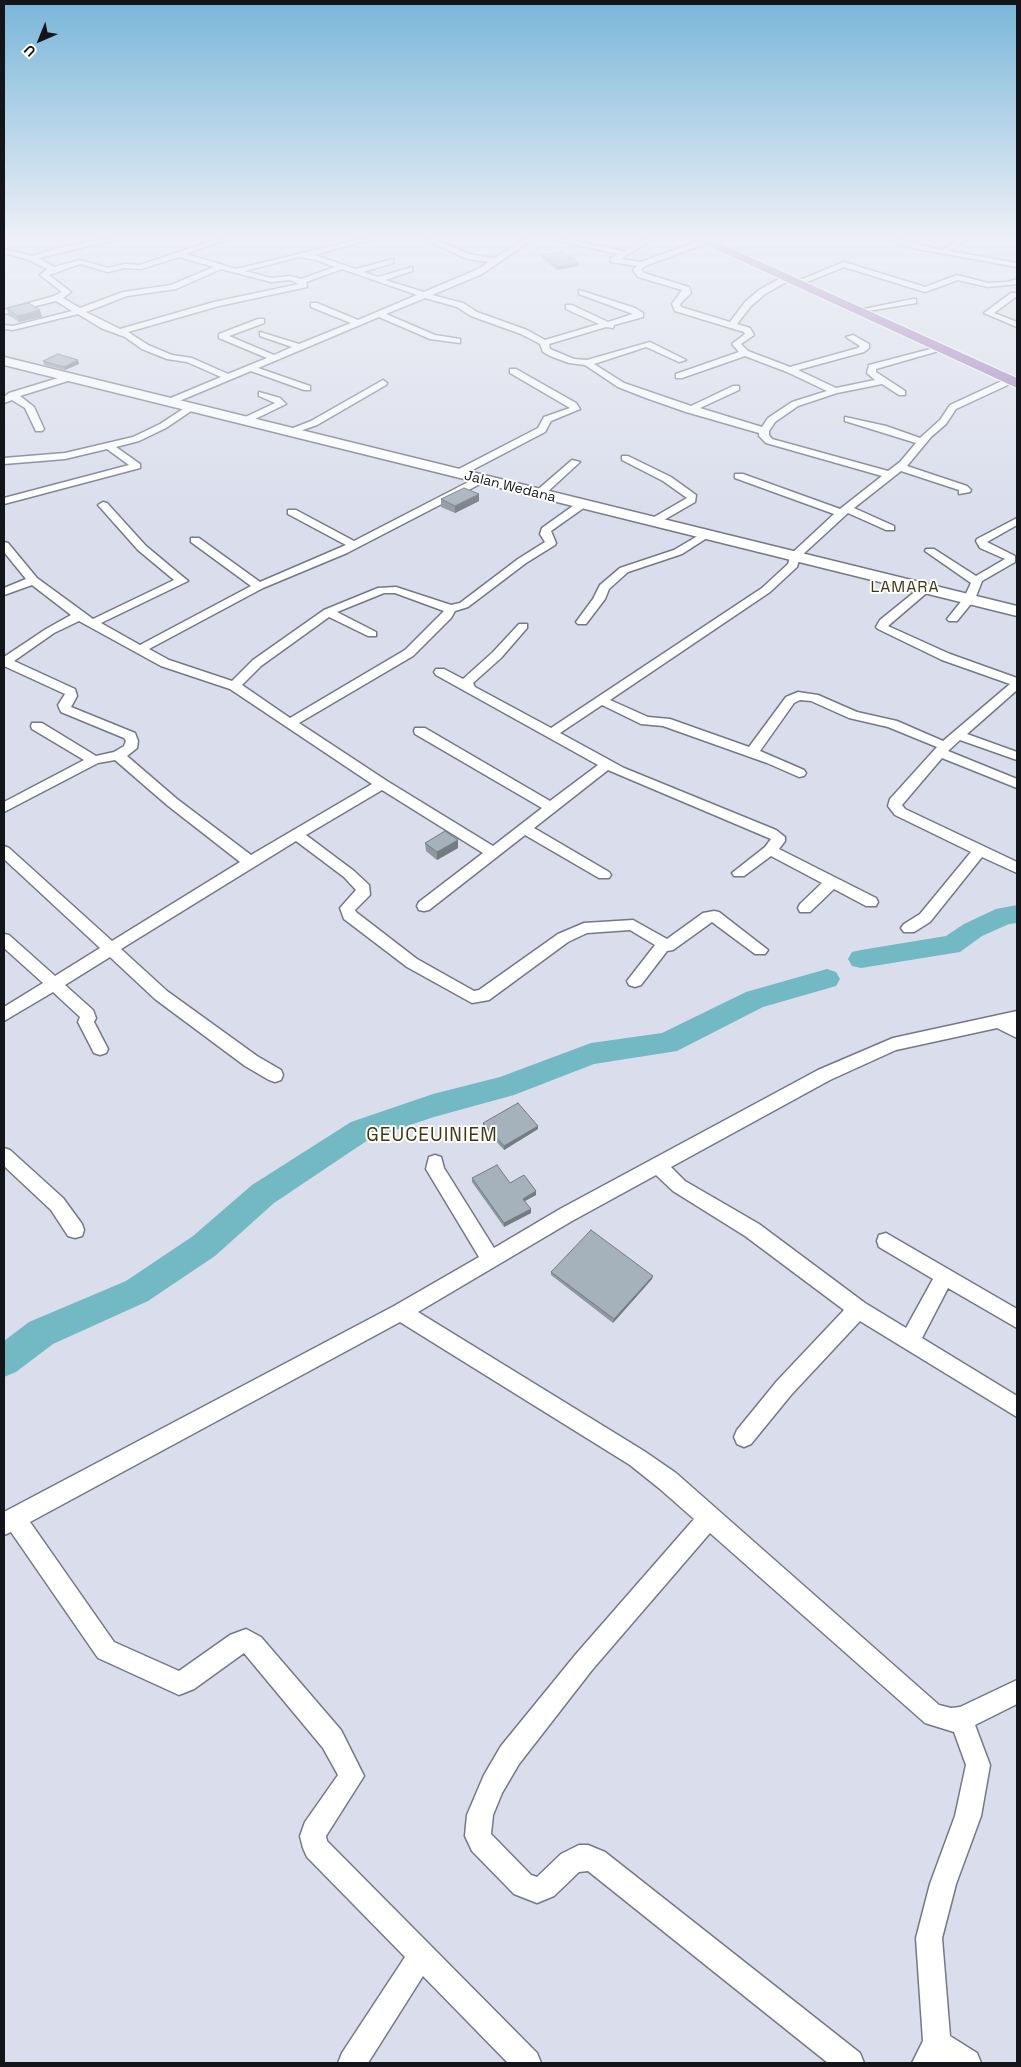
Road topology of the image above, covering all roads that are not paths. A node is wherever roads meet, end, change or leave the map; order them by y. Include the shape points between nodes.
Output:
1 (127, 336) edge
2 (223, 336) edge
3 (271, 336) edge
4 (324, 336) edge
5 (432, 336) edge
6 (532, 336) edge
7 (569, 336) edge
8 (748, 336) edge
9 (850, 336) dead end
10 (914, 336) edge
11 (926, 336) edge
12 (457, 342) dead end
13 (544, 343) junction
14 (299, 347) junction
15 (939, 348) junction
16 (745, 353) junction
17 (274, 358) junction
18 (682, 360) dead end
19 (4, 361) edge
20 (587, 363) junction
21 (251, 368) junction
22 (790, 370) junction
23 (513, 371) dead end
24 (679, 376) dead end
25 (68, 378) junction
26 (228, 378) junction
27 (1016, 379) edge
28 (883, 381) junction
29 (383, 383) dead end
30 (307, 388) dead end
31 (736, 388) dead end
32 (835, 391) junction
33 (902, 393) dead end
34 (262, 394) dead end
35 (8, 397) edge
36 (169, 402) junction
37 (192, 407) junction
38 (689, 410) junction
39 (848, 419) dead end
40 (244, 421) junction
41 (39, 429) dead end
42 (764, 431) junction
43 (288, 432) junction
44 (922, 442) junction
45 (109, 446) junction
46 (625, 458) dead end
47 (4, 461) edge
48 (575, 462) dead end
49 (900, 467) junction
50 (457, 474) junction
51 (890, 475) junction
52 (739, 476) dead end
53 (480, 480) junction
54 (963, 492) dead end
55 (539, 494) junction
56 (4, 502) edge
57 (581, 504) junction
58 (103, 505) dead end
59 (844, 511) junction
60 (292, 512) dead end
61 (1017, 521) edge
62 (653, 522) junction
63 (890, 528) dead end
64 (706, 534) junction
65 (196, 540) dead end
66 (4, 545) edge
67 (354, 545) junction
68 (930, 551) dead end
69 (796, 556) junction
70 (33, 580) junction
71 (976, 580) junction
72 (259, 586) junction
73 (926, 588) junction
74 (4, 592) edge
75 (969, 599) junction
76 (451, 609) junction
77 (1017, 611) edge
78 (328, 612) junction
79 (79, 616) junction
80 (953, 619) dead end
81 (582, 622) dead end
82 (92, 623) junction
83 (523, 626) dead end
84 (372, 634) dead end
85 (139, 650) junction
86 (4, 662) edge
87 (440, 672) dead end
88 (1017, 683) edge
89 (234, 686) junction
90 (468, 686) junction
91 (602, 701) junction
92 (290, 723) junction
93 (37, 726) dead end
94 (420, 730) dead end
95 (552, 734) junction
96 (958, 735) junction
97 (942, 749) junction
98 (752, 753) junction
99 (118, 755) junction
100 (1017, 756) edge
101 (94, 760) junction
102 (606, 765) junction
103 (800, 773) dead end
104 (382, 784) junction
105 (1017, 784) edge
106 (4, 808) edge
107 (552, 808) junction
108 (525, 829) junction
109 (295, 834) junction
110 (770, 850) junction
111 (980, 850) junction
112 (4, 851) edge
113 (494, 852) junction
114 (250, 862) junction
115 (1017, 868) edge
116 (739, 873) dead end
117 (604, 875) dead end
118 (832, 882) junction
119 (871, 902) dead end
120 (424, 906) dead end
121 (805, 908) dead end
122 (909, 928) dead end
123 (4, 939) edge
124 (664, 945) junction
125 (111, 950) junction
126 (760, 950) dead end
127 (635, 981) dead end
128 (55, 984) junction
129 (4, 1015) edge
130 (1017, 1017) edge
131 (999, 1021) junction
132 (1017, 1032) edge
133 (100, 1049) dead end
134 (275, 1075) dead end
135 (4, 1155) edge
136 (435, 1162) dead end
137 (658, 1166) junction
138 (74, 1230) dead end
139 (886, 1241) dead end
140 (491, 1260) junction
141 (944, 1276) junction
142 (858, 1309) junction
143 (401, 1312) junction
144 (1017, 1319) edge
145 (910, 1341) junction
146 (1017, 1407) edge
147 (744, 1437) dead end
148 (709, 1518) junction
149 (9, 1521) edge
150 (1017, 1692) edge
151 (961, 1719) junction
152 (421, 1956) junction
153 (932, 2054) edge
154 (352, 2063) edge
155 (527, 2063) edge
156 (850, 2063) edge
157 (967, 2063) edge

1 - 26 street via 150,350 189,360
2 - 17 street
3 - 14 street
4 - 14 street
5 - 12 street
6 - 13 street
7 - 13 street
8 - 16 street via 736,344
9 - 22 street via 866,346
10 - 15 highway
11 - 27 highway
13 - 20 street via 546,350 553,354
14 - 17 street
15 - 27 highway
15 - 28 street via 870,369
16 - 22 street
16 - 24 street
17 - 21 street
18 - 20 street via 646,344
19 - 25 street, Jalan Wedana
20 - 38 street via 621,385
21 - 26 street
21 - 30 street
22 - 32 street
23 - 50 street via 575,409 547,419 542,430
25 - 35 street
25 - 36 street, Jalan Wedana
26 - 36 street
27 - 44 street via 953,407
28 - 32 street
28 - 33 street
29 - 43 street via 314,423
31 - 38 street
32 - 42 street via 795,404 771,420
34 - 40 street via 281,404
35 - 41 street via 29,407
36 - 37 street, Jalan Wedana
37 - 40 street, Jalan Wedana
37 - 45 street via 150,433
38 - 42 street
39 - 44 street
40 - 43 street, Jalan Wedana
42 - 51 street via 769,441
43 - 50 street, Jalan Wedana
44 - 49 street
45 - 47 street via 65,456
45 - 56 street via 137,466
46 - 62 street via 667,479 692,497 690,502
48 - 55 street
49 - 51 street
49 - 54 street via 963,488 966,490
50 - 53 street, Jalan Wedana
51 - 59 street
52 - 59 street
53 - 55 street, Jalan Wedana
53 - 67 street
55 - 57 street, Jalan Wedana
57 - 62 street, Jalan Wedana
57 - 76 street via 546,530 551,544 522,561 478,596
58 - 82 street via 136,544 182,581
59 - 63 street
59 - 69 street
60 - 67 street
61 - 71 street via 981,541 984,546 1011,558 1010,562
62 - 64 street, Jalan Wedana
64 - 69 street, Jalan Wedana
64 - 81 street via 678,552 624,570 604,587 600,599
65 - 72 street
66 - 70 street
67 - 72 street
68 - 71 street
69 - 73 street, Jalan Wedana
69 - 91 street via 793,565 766,590
70 - 74 street
70 - 79 street
71 - 75 street
72 - 85 street
73 - 75 street, Jalan Wedana
73 - 88 street via 882,626 929,650
75 - 77 street, Jalan Wedana
75 - 80 street
76 - 78 street via 389,589
76 - 92 street via 409,653
78 - 84 street
78 - 89 street via 257,663
79 - 82 street
79 - 86 street
82 - 85 street
83 - 90 street via 469,679
85 - 89 street via 180,670
86 - 99 street via 71,692 65,709 130,736 130,748
87 - 90 street
88 - 96 street
89 - 92 street
90 - 95 street
91 - 95 street
91 - 98 street via 646,721 665,722
92 - 104 street
93 - 101 street
94 - 107 street
95 - 102 street
96 - 97 street
96 - 100 street
97 - 98 street via 892,724 853,715 814,698 798,696 790,700
97 - 105 street
97 - 111 street via 895,802 895,806 900,812
98 - 103 street
99 - 101 street
99 - 114 street via 172,802
101 - 106 street
102 - 107 street
102 - 110 street via 771,833 779,840
104 - 109 street
104 - 113 street
107 - 108 street
108 - 113 street
108 - 117 street
109 - 114 street
109 - 124 street via 364,889 363,895 347,908 349,915 412,963 472,997 483,996 576,930 633,925
110 - 116 street
110 - 118 street
111 - 115 street
111 - 122 street via 925,918
112 - 125 street
113 - 120 street
114 - 125 street
118 - 119 street
118 - 121 street
123 - 128 street
124 - 126 street via 672,945 712,916
124 - 127 street
125 - 128 street
125 - 134 street via 177,1008
128 - 129 street
128 - 133 street via 87,1014 86,1022
130 - 131 street
131 - 132 street
131 - 137 street via 921,1036 867,1054
135 - 138 street via 57,1204
136 - 140 street via 435,1169
137 - 140 street
137 - 142 street via 679,1186 752,1230
139 - 141 street
140 - 143 street
141 - 144 street
141 - 145 street
142 - 145 street
142 - 147 street via 784,1388
143 - 148 street via 637,1458
143 - 149 street
145 - 146 street
148 - 151 street via 924,1709 941,1719
148 - 156 street via 584,1662 510,1755 480,1815 478,1836 485,1848 523,1885 537,1890 579,1858 596,1861
149 - 152 street via 106,1650 179,1683 238,1643 246,1641 253,1645 332,1739 352,1776 314,1831 314,1844
150 - 151 street
151 - 153 street via 978,1765 968,1816 943,1884 929,1938
152 - 154 street
152 - 155 street
153 - 157 street

